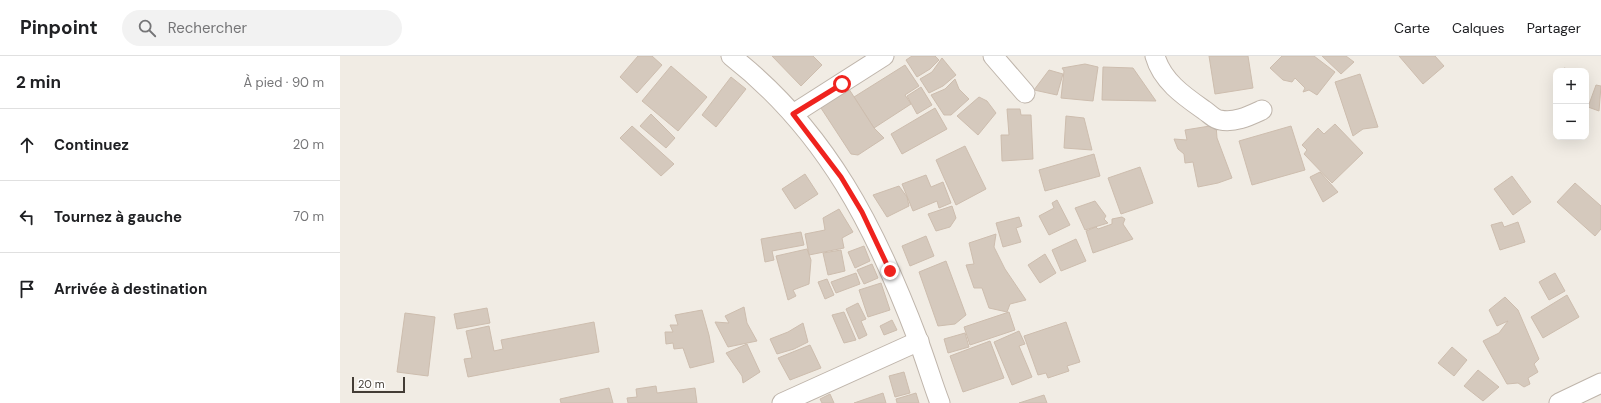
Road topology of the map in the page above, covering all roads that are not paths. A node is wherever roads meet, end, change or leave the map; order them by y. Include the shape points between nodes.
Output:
1 (731, 56) edge
2 (884, 56) edge
3 (993, 56) edge
4 (1155, 56) edge
5 (1025, 93) dead end
6 (1262, 110) dead end
7 (793, 114) junction
8 (919, 342) junction
9 (1601, 383) edge
10 (782, 403) edge
11 (940, 403) edge
12 (1559, 403) edge

1 - 7 street
2 - 7 street
3 - 5 street
4 - 6 street via 1158,65 1173,86 1219,120 1242,119
7 - 8 street via 841,177 862,212
8 - 10 street
8 - 11 street
9 - 12 street

